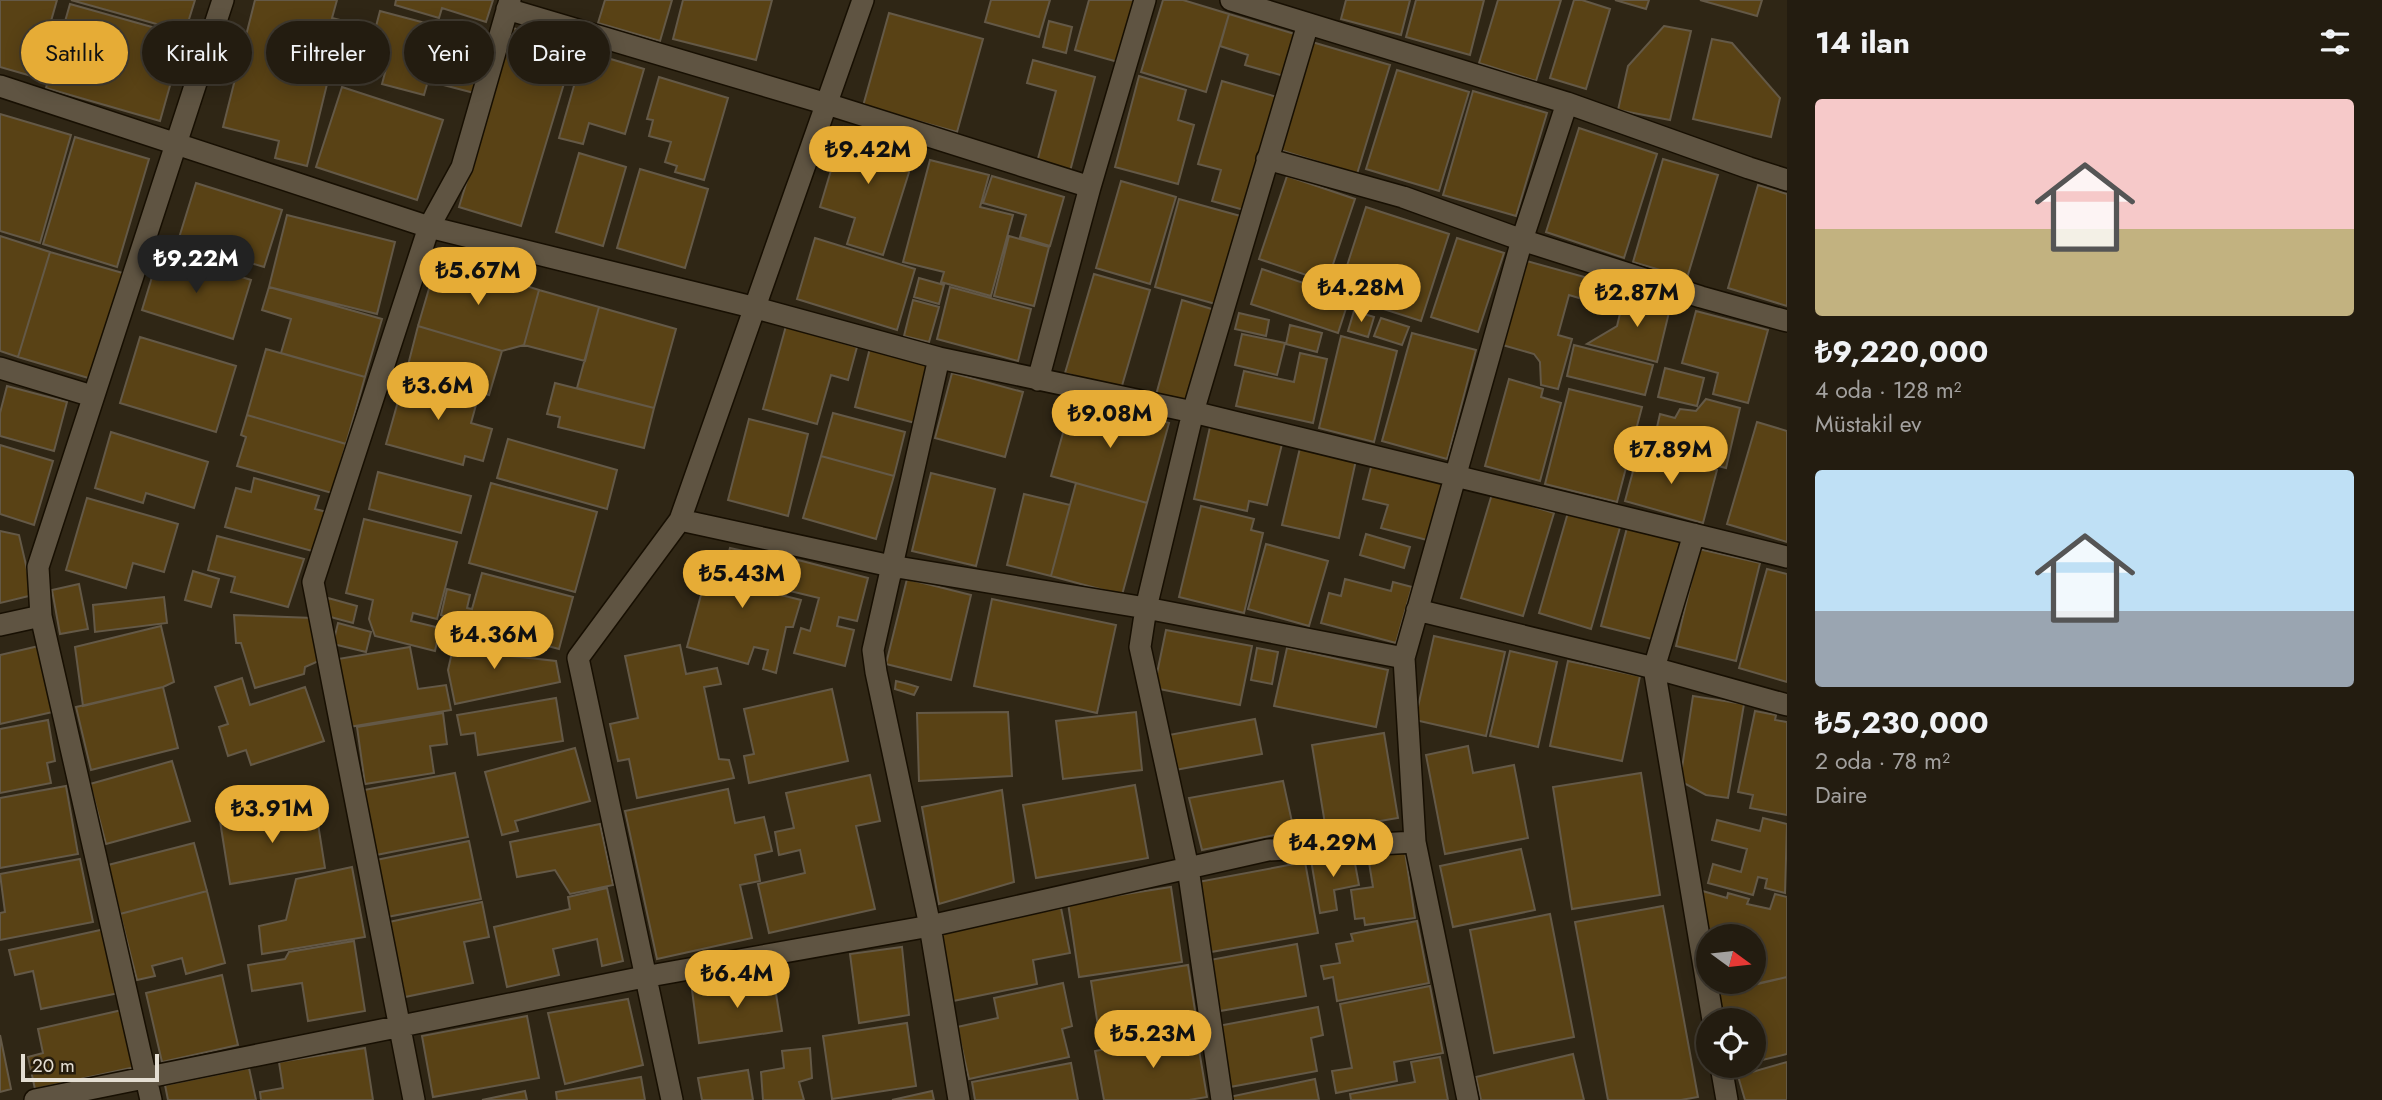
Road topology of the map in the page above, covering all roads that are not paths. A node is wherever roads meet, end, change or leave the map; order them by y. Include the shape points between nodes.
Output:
1 (223, 0) edge
2 (863, 0) edge
3 (1145, 0) edge
4 (1231, 0) edge
5 (508, 4) edge
6 (1308, 24) junction
7 (0, 86) edge
8 (1567, 103) junction
9 (827, 104) junction
10 (177, 144) junction
11 (1267, 159) junction
12 (1787, 180) edge
13 (1090, 187) junction
14 (429, 227) junction
15 (1522, 240) junction
16 (756, 308) junction
17 (1787, 321) edge
18 (939, 358) junction
19 (0, 368) edge
20 (1038, 380) junction
21 (92, 396) junction
22 (1193, 412) junction
23 (1456, 475) junction
24 (680, 520) junction
25 (1694, 534) junction
26 (1787, 557) edge
27 (891, 566) junction
28 (1146, 608) junction
29 (1417, 610) junction
30 (41, 616) junction
31 (0, 625) edge
32 (1404, 658) junction
33 (1654, 668) junction
34 (1787, 705) edge
35 (1415, 842) junction
36 (1188, 868) junction
37 (930, 926) junction
38 (645, 977) junction
39 (1711, 1008) edge
40 (401, 1025) junction
41 (147, 1077) junction
42 (1723, 1078) edge
43 (36, 1100) edge
44 (152, 1100) edge
45 (414, 1100) edge
46 (672, 1100) edge
47 (959, 1100) edge
48 (1222, 1100) edge
49 (1468, 1100) edge
50 (1727, 1100) edge

1 - 10 street
2 - 9 street
3 - 13 street
4 - 6 street
5 - 9 street
5 - 14 street via 462,167
6 - 8 street
6 - 11 street
7 - 10 street
8 - 12 street
8 - 15 street
9 - 13 street
9 - 16 street
10 - 14 street
10 - 21 street
11 - 15 street via 1403,197
11 - 22 street
13 - 20 street
14 - 16 street
14 - 40 street via 313,582
15 - 17 street
15 - 23 street
16 - 18 street
16 - 24 street
18 - 20 street
18 - 27 street
19 - 21 street
20 - 22 street
21 - 30 street via 38,567
22 - 23 street
22 - 28 street
23 - 25 street
23 - 29 street
24 - 27 street
24 - 38 street via 578,658
25 - 26 street
25 - 33 street
27 - 28 street
27 - 37 street via 873,650
28 - 32 street
28 - 36 street via 1140,647
29 - 32 street
29 - 33 street
30 - 31 street
30 - 41 street
32 - 35 street
33 - 34 street
33 - 39 street
35 - 36 street via 1268,850
35 - 49 street
36 - 37 street
36 - 48 street
37 - 38 street
37 - 47 street
38 - 40 street
38 - 46 street
40 - 41 street
40 - 45 street
41 - 43 street
41 - 44 street
42 - 50 street

